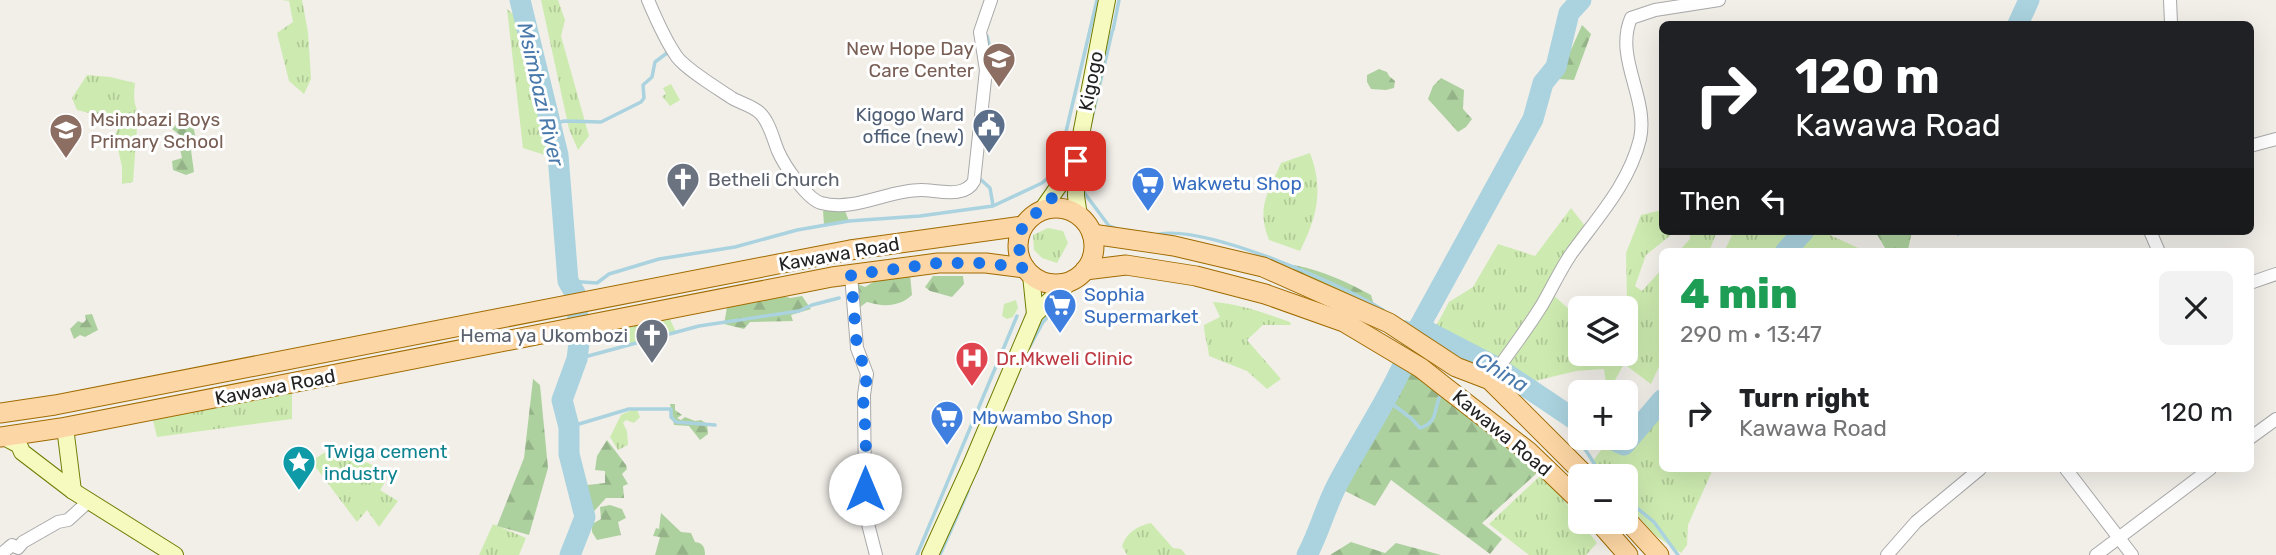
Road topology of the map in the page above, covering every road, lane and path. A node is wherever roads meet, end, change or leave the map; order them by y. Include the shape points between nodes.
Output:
1 (648, 0) edge
2 (991, 0) edge
3 (1107, 0) edge
4 (1719, 0) edge
5 (2170, 0) edge
6 (2171, 21) edge
7 (2276, 139) edge
8 (2254, 145) edge
9 (1076, 161) junction
10 (1042, 210) junction
11 (1079, 216) junction
12 (1023, 226) junction
13 (1091, 234) junction
14 (1028, 271) junction
15 (2276, 274) edge
16 (851, 275) junction
17 (1078, 275) junction
18 (2254, 282) edge
19 (1035, 314) junction
20 (1490, 380) junction
21 (0, 412) edge
22 (2276, 419) edge
23 (61, 428) junction
24 (2254, 435) edge
25 (1, 437) edge
26 (1574, 464) edge
27 (1976, 472) edge
28 (2068, 472) edge
29 (2206, 472) edge
30 (1568, 489) edge
31 (73, 491) junction
32 (89, 501) junction
33 (1638, 532) edge
34 (1610, 534) edge
35 (2120, 538) junction
36 (21, 551) edge
37 (0, 555) edge
38 (175, 555) edge
39 (876, 555) edge
40 (930, 555) edge
41 (1628, 555) edge
42 (1659, 555) edge
43 (1887, 555) edge
44 (2096, 555) edge
45 (2132, 555) edge

1 - 2 street via 678,58 758,111 782,160 811,198 824,204 971,187 986,70 980,32
3 - 9 street, Kigogo
4 - 20 street via 1631,18 1627,56 1642,120 1632,160 1611,204 1571,254
5 - 6 street
7 - 8 street
9 - 10 street
9 - 11 street
10 - 11 main road via 1068,209
10 - 12 main road
11 - 13 main road
12 - 14 main road via 1018,254
12 - 21 main road, Kawawa Road via 850,250
13 - 17 main road via 1093,253
13 - 20 main road, Kawawa Road via 1174,246 1262,267 1389,323 1456,367
14 - 16 main road, Kawawa Road via 986,263 938,263
14 - 17 main road via 1050,283
14 - 19 street
15 - 18 street
16 - 23 main road, Kawawa Road
16 - 39 street via 857,348 867,374 865,494
17 - 19 street
17 - 30 main road, Kawawa Road via 1126,265 1155,268 1234,285 1344,323 1421,369 1529,452
19 - 40 street
20 - 26 main road, Kawawa Road
22 - 24 street
23 - 25 main road, Kawawa Road
23 - 31 street via 66,435
25 - 31 street via 19,445
27 - 43 street via 1916,522
28 - 35 street
29 - 35 street
31 - 32 street
32 - 36 street via 68,520 23,542
32 - 38 street
33 - 42 main road
34 - 41 main road
35 - 44 street
35 - 45 street
36 - 37 street via 12,545

